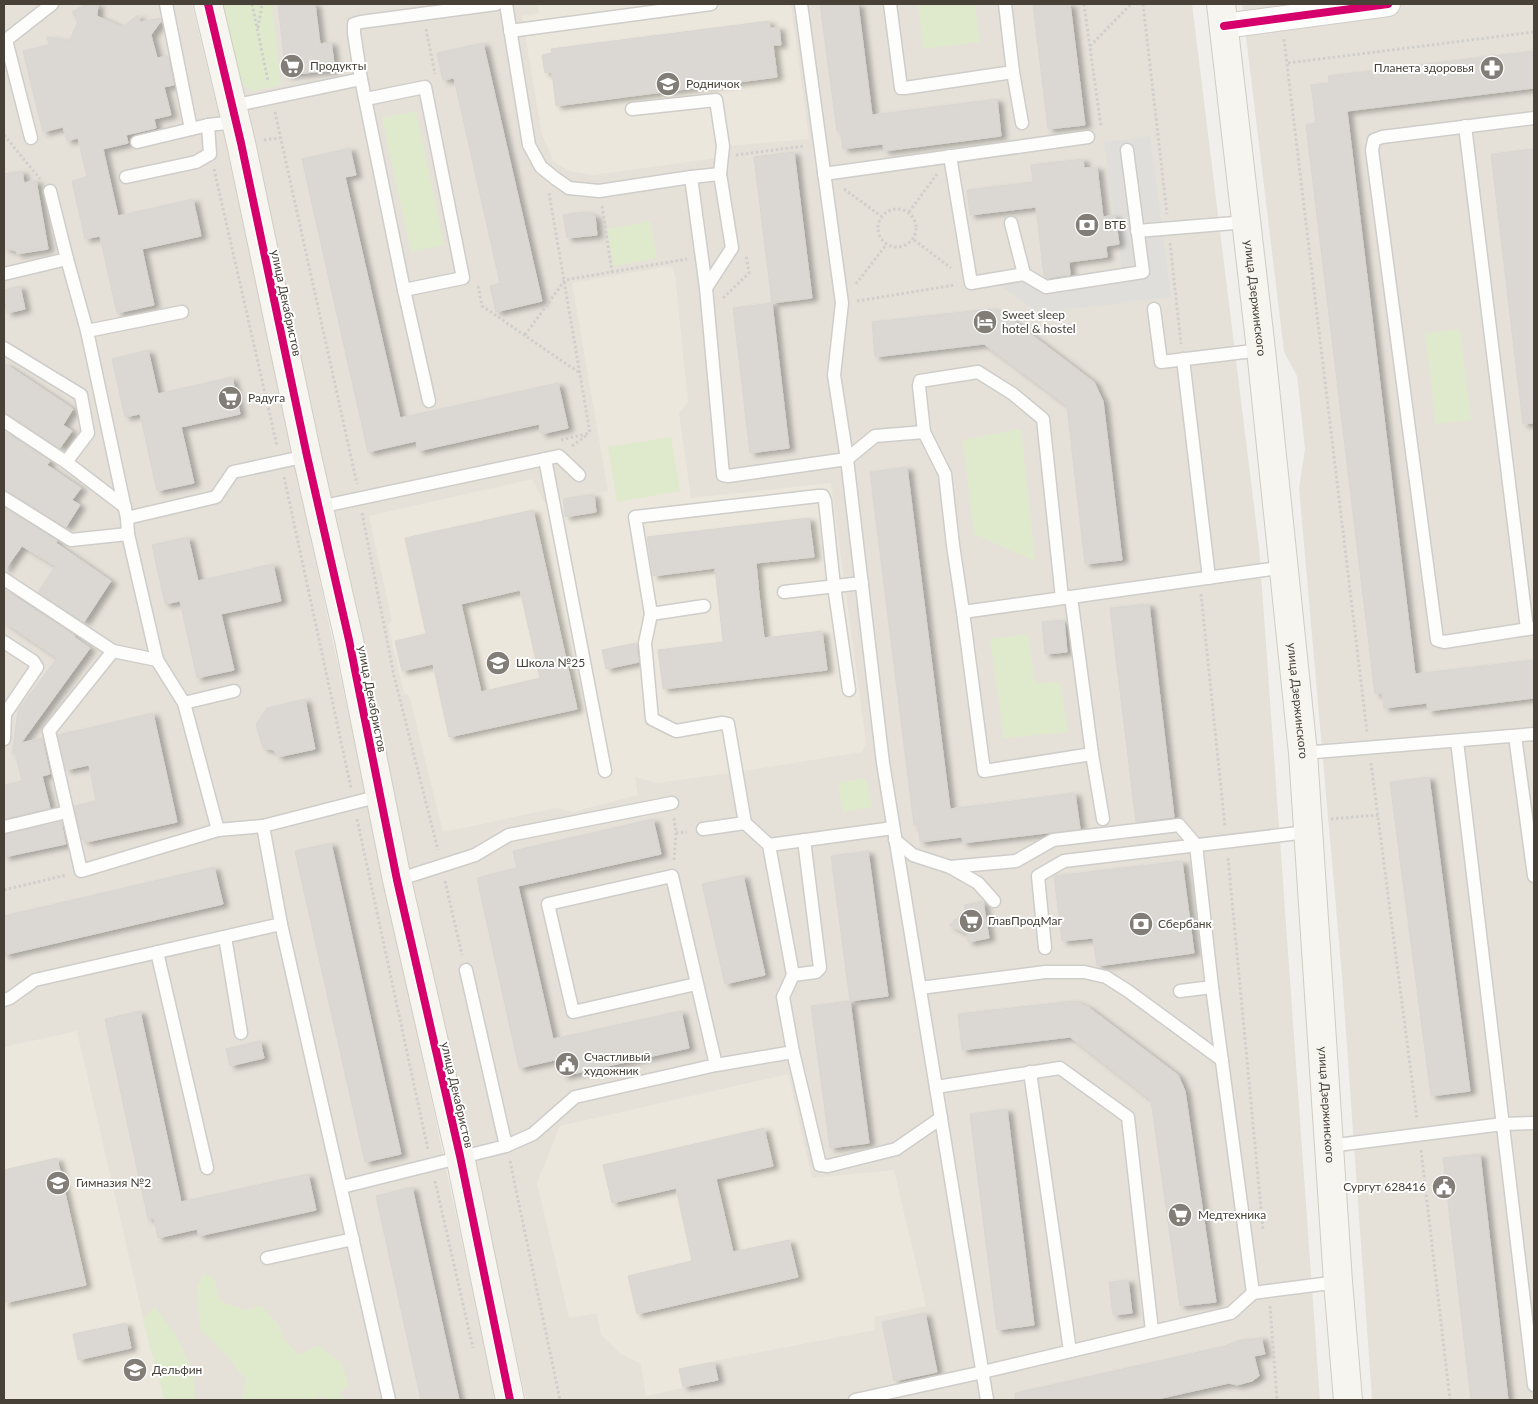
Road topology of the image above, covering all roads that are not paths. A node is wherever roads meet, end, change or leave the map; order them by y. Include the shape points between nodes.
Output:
1 (52, 4) edge
2 (166, 4) edge
3 (208, 4) edge
4 (496, 4) edge
5 (506, 4) edge
6 (711, 4) edge
7 (801, 4) edge
8 (890, 4) edge
9 (1005, 4) edge
10 (1388, 4) edge
11 (1359, 6) edge
12 (431, 10) edge
13 (1223, 15) edge
14 (510, 31) junction
15 (5, 40) edge
16 (1013, 72) junction
17 (361, 79) junction
18 (366, 99) junction
19 (632, 109) dead end
20 (234, 114) junction
21 (1534, 118) edge
22 (1022, 123) dead end
23 (208, 125) junction
24 (1465, 126) junction
25 (191, 129) junction
26 (1088, 137) road end
27 (31, 138) dead end
28 (137, 142) dead end
29 (1127, 150) dead end
30 (950, 156) junction
31 (720, 174) junction
32 (824, 174) junction
33 (126, 177) dead end
34 (691, 177) junction
35 (50, 191) road end
36 (1247, 222) junction
37 (1011, 223) dead end
38 (1137, 231) junction
39 (66, 259) junction
40 (4, 274) edge
41 (1024, 274) junction
42 (706, 288) junction
43 (404, 290) junction
44 (1154, 309) dead end
45 (182, 312) dead end
46 (87, 331) junction
47 (4, 348) edge
48 (1261, 350) junction
49 (1183, 359) junction
50 (429, 401) dead end
51 (4, 421) edge
52 (924, 432) junction
53 (307, 456) junction
54 (545, 459) junction
55 (847, 459) junction
56 (66, 462) junction
57 (580, 475) dead end
58 (4, 498) edge
59 (319, 507) junction
60 (126, 513) junction
61 (128, 534) junction
62 (1284, 567) junction
63 (1204, 578) junction
64 (4, 579) edge
65 (862, 583) junction
66 (834, 586) junction
67 (784, 592) dead end
68 (1067, 597) junction
69 (704, 606) dead end
70 (964, 612) junction
71 (651, 614) junction
72 (1531, 628) edge
73 (4, 642) edge
74 (112, 651) junction
75 (157, 660) junction
76 (849, 690) dead end
77 (234, 691) dead end
78 (184, 703) junction
79 (1534, 734) edge
80 (1515, 736) junction
81 (4, 739) edge
82 (1457, 741) junction
83 (1302, 753) junction
84 (1092, 754) junction
85 (605, 771) dead end
86 (380, 796) junction
87 (672, 803) road end
88 (68, 812) junction
89 (1103, 819) dead end
90 (745, 823) junction
91 (263, 826) junction
92 (4, 827) edge
93 (703, 829) road end
94 (218, 830) junction
95 (1307, 832) junction
96 (894, 834) junction
97 (804, 840) junction
98 (769, 844) junction
99 (1196, 844) junction
100 (950, 867) junction
101 (1534, 876) edge
102 (397, 880) junction
103 (994, 901) dead end
104 (281, 924) junction
105 (225, 937) junction
106 (1045, 948) dead end
107 (158, 952) junction
108 (466, 970) dead end
109 (793, 975) junction
110 (696, 984) junction
111 (1212, 987) junction
112 (920, 988) junction
113 (1180, 991) dead end
114 (4, 1000) edge
115 (241, 1033) dead end
116 (793, 1052) junction
117 (1222, 1060) junction
118 (716, 1065) junction
119 (1030, 1072) junction
120 (936, 1087) junction
121 (941, 1118) junction
122 (1503, 1124) junction
123 (1534, 1124) edge
124 (506, 1146) junction
125 (1329, 1146) junction
126 (460, 1156) junction
127 (207, 1168) dead end
128 (342, 1187) junction
129 (353, 1239) junction
130 (267, 1258) dead end
131 (1338, 1282) junction
132 (1253, 1292) junction
133 (1152, 1331) junction
134 (1070, 1351) junction
135 (983, 1372) junction
136 (1534, 1385) edge
137 (1344, 1399) edge
138 (389, 1400) edge
139 (510, 1400) edge
140 (855, 1400) edge
141 (987, 1400) edge

1 - 15 lane
2 - 25 lane
3 - 20 street, улица Декабристов
4 - 12 lane
5 - 14 lane
6 - 14 lane
7 - 32 lane
8 - 16 lane via 901,88
9 - 16 lane
10 - 11 street
11 - 13 street via 1280,18
12 - 17 lane via 354,24
13 - 36 street, улица Дзержинского
14 - 34 lane via 529,145 541,167 569,188 599,191
15 - 27 lane
16 - 22 lane
17 - 18 lane
17 - 20 lane
18 - 43 lane
18 - 43 lane via 425,87 463,278
19 - 31 lane via 716,100 723,146
20 - 23 lane
20 - 53 street, улица Декабристов
21 - 24 lane
23 - 25 lane
23 - 33 lane via 210,154 196,162
24 - 72 lane
24 - 72 lane via 1382,137 1374,140 1372,150 1437,640 1444,642
25 - 28 lane
26 - 30 lane
29 - 38 lane
30 - 32 lane
30 - 41 lane via 971,283
31 - 34 lane
31 - 42 lane via 732,248
32 - 55 lane via 842,303 834,375
34 - 42 lane
35 - 39 lane
36 - 38 lane
36 - 48 street, улица Дзержинского
37 - 41 lane
38 - 41 lane via 1143,272 1046,288
39 - 40 lane
39 - 46 lane
42 - 55 lane via 723,474 728,476
43 - 50 lane
44 - 49 lane via 1161,362
45 - 46 lane
46 - 60 lane
47 - 56 lane via 81,396 88,433
48 - 49 lane
48 - 62 street, улица Дзержинского
49 - 63 lane
51 - 56 lane
52 - 55 lane via 875,436
52 - 68 lane via 920,381 978,372 1013,394 1043,419
52 - 70 lane via 945,474
53 - 59 street, улица Декабристов
53 - 60 lane via 233,472 216,498
54 - 57 lane via 559,456
54 - 59 lane
54 - 85 lane
55 - 65 lane
56 - 60 lane
58 - 61 lane via 71,540
59 - 86 street, улица Декабристов
60 - 61 lane
61 - 75 lane
62 - 63 lane
62 - 83 street, улица Дзержинского
63 - 68 lane
64 - 74 lane
65 - 66 lane
65 - 96 lane
66 - 67 lane
66 - 71 lane via 823,496 635,517
66 - 76 lane
68 - 70 lane
68 - 84 lane
69 - 71 lane
70 - 84 lane via 984,771
71 - 90 lane via 645,643 652,719 676,731 728,724
73 - 81 lane via 37,667 5,714
74 - 75 lane
74 - 88 lane via 49,732
75 - 78 lane
77 - 78 lane
78 - 94 lane
79 - 80 lane
80 - 82 lane
80 - 101 lane
82 - 83 lane
82 - 122 lane
83 - 95 street, улица Дзержинского
84 - 89 lane
86 - 91 lane
86 - 102 street, улица Декабристов
87 - 102 lane via 509,835 475,855
88 - 92 lane
88 - 94 lane via 81,871
90 - 93 lane
90 - 98 lane
91 - 94 lane
91 - 104 lane
95 - 99 lane
95 - 125 street, улица Дзержинского
96 - 97 lane
96 - 100 lane via 913,855
96 - 112 lane
97 - 98 lane
97 - 109 lane via 820,968 816,972
98 - 109 lane
99 - 100 lane via 1179,824 1053,840 1016,861
99 - 106 lane via 1064,861 1038,876
99 - 111 lane
100 - 103 lane via 978,883
102 - 126 street, улица Декабристов
104 - 105 lane
104 - 128 lane
105 - 107 lane
105 - 115 lane
107 - 114 lane via 35,980
107 - 127 lane
108 - 124 lane
109 - 116 lane via 783,997
110 - 110 lane via 672,876 548,904 573,1012
110 - 118 lane
111 - 113 lane
111 - 117 lane
112 - 117 lane via 1045,972 1084,972 1106,977
112 - 120 lane
116 - 118 lane
116 - 121 lane via 820,1165 828,1166 896,1149
117 - 132 lane
118 - 124 lane via 575,1096 533,1134
119 - 120 lane
119 - 133 lane via 1060,1068 1128,1117
119 - 134 lane
120 - 121 lane
121 - 135 lane
122 - 123 lane
122 - 125 lane
122 - 136 lane
124 - 126 lane
125 - 131 street, улица Дзержинского
126 - 128 lane
126 - 139 street, улица Декабристов
128 - 129 lane
129 - 130 lane
129 - 138 lane
131 - 132 lane
131 - 137 street, улица Дзержинского
132 - 133 lane via 1231,1313
133 - 134 lane
134 - 135 lane
135 - 140 lane
135 - 141 lane

